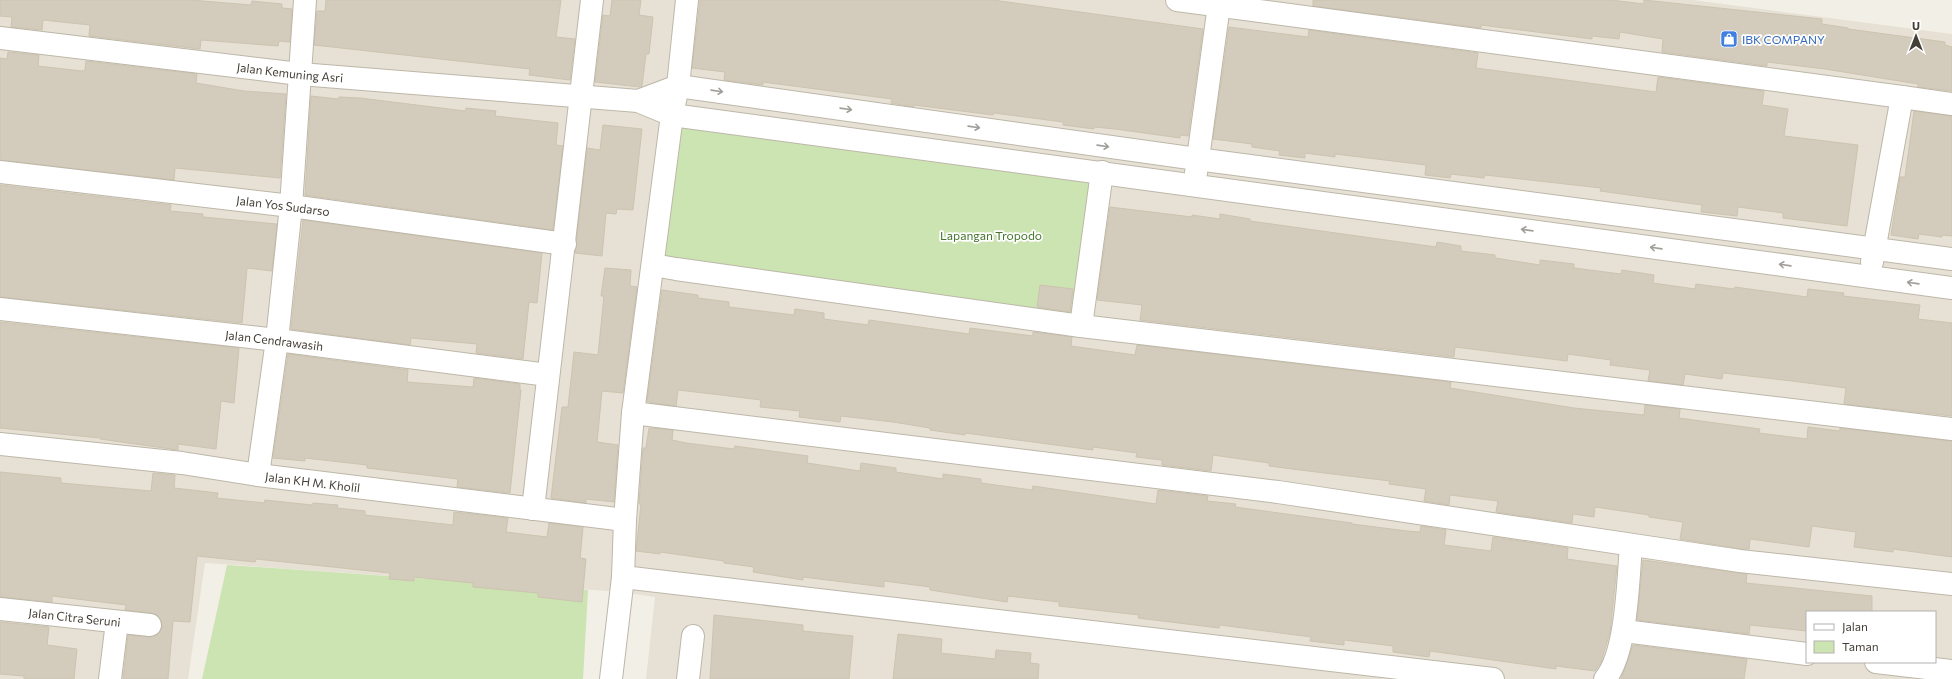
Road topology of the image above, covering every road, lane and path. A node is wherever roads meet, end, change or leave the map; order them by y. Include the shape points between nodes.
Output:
1 (305, 0) edge
2 (592, 0) edge
3 (687, 0) edge
4 (1177, 0) edge
5 (1219, 5) junction
6 (0, 38) edge
7 (300, 74) junction
8 (678, 86) junction
9 (581, 96) junction
10 (1902, 97) junction
11 (638, 101) junction
12 (1952, 104) edge
13 (672, 115) junction
14 (1197, 159) junction
15 (0, 172) edge
16 (1102, 172) junction
17 (1196, 186) junction
18 (291, 206) junction
19 (564, 244) junction
20 (1874, 249) junction
21 (1952, 260) edge
22 (653, 265) junction
23 (1870, 276) junction
24 (1952, 288) edge
25 (0, 309) edge
26 (1081, 326) junction
27 (277, 340) junction
28 (548, 375) junction
29 (633, 413) junction
30 (1952, 429) edge
31 (0, 444) edge
32 (258, 475) junction
33 (533, 509) junction
34 (625, 520) junction
35 (1631, 546) junction
36 (623, 577) junction
37 (1952, 584) edge
38 (0, 609) edge
39 (117, 622) junction
40 (150, 625) dead end
41 (1624, 631) junction
42 (693, 636) dead end
43 (1806, 654) edge
44 (1884, 663) edge
45 (1952, 671) edge
46 (110, 679) edge
47 (611, 679) edge
48 (688, 679) edge
49 (1493, 679) edge
50 (1605, 679) edge

1 - 7 street
2 - 9 street
3 - 8 street
4 - 5 street
5 - 10 street
5 - 14 street
6 - 7 street, Jalan Kemuning Asri
7 - 9 street, Jalan Kemuning Asri
7 - 18 street
8 - 11 street
8 - 13 street
8 -> 14 street
9 - 11 street, Jalan Kemuning Asri
9 - 19 street
10 - 12 street
10 - 20 street
11 - 13 street
13 - 16 street
13 - 22 street
14 - 17 street
14 - 20 street
15 - 18 street, Jalan Yos Sudarso
16 - 17 street
16 - 26 street
23 -> 17 street
18 - 19 street, Jalan Yos Sudarso
18 - 27 street
19 - 28 street
20 - 21 street
20 - 23 street
22 - 26 street
22 - 29 street
24 -> 23 street
25 - 27 street, Jalan Cendrawasih
26 - 30 street
27 - 28 street, Jalan Cendrawasih
27 - 32 street
28 - 33 street
29 - 34 street
29 - 35 street via 1278,492
31 - 32 street, Jalan KH M. Kholil via 182,463
32 - 33 street, Jalan KH M. Kholil
33 - 34 street, Jalan KH M. Kholil
34 - 36 street
35 - 37 street via 1740,561
35 - 41 street
36 - 47 street
36 - 49 street
38 - 39 street, Jalan Citra Seruni
39 - 40 street, Jalan Citra Seruni
39 - 46 street
41 - 43 street
41 - 50 street via 1613,665
42 - 48 street
44 - 45 street

